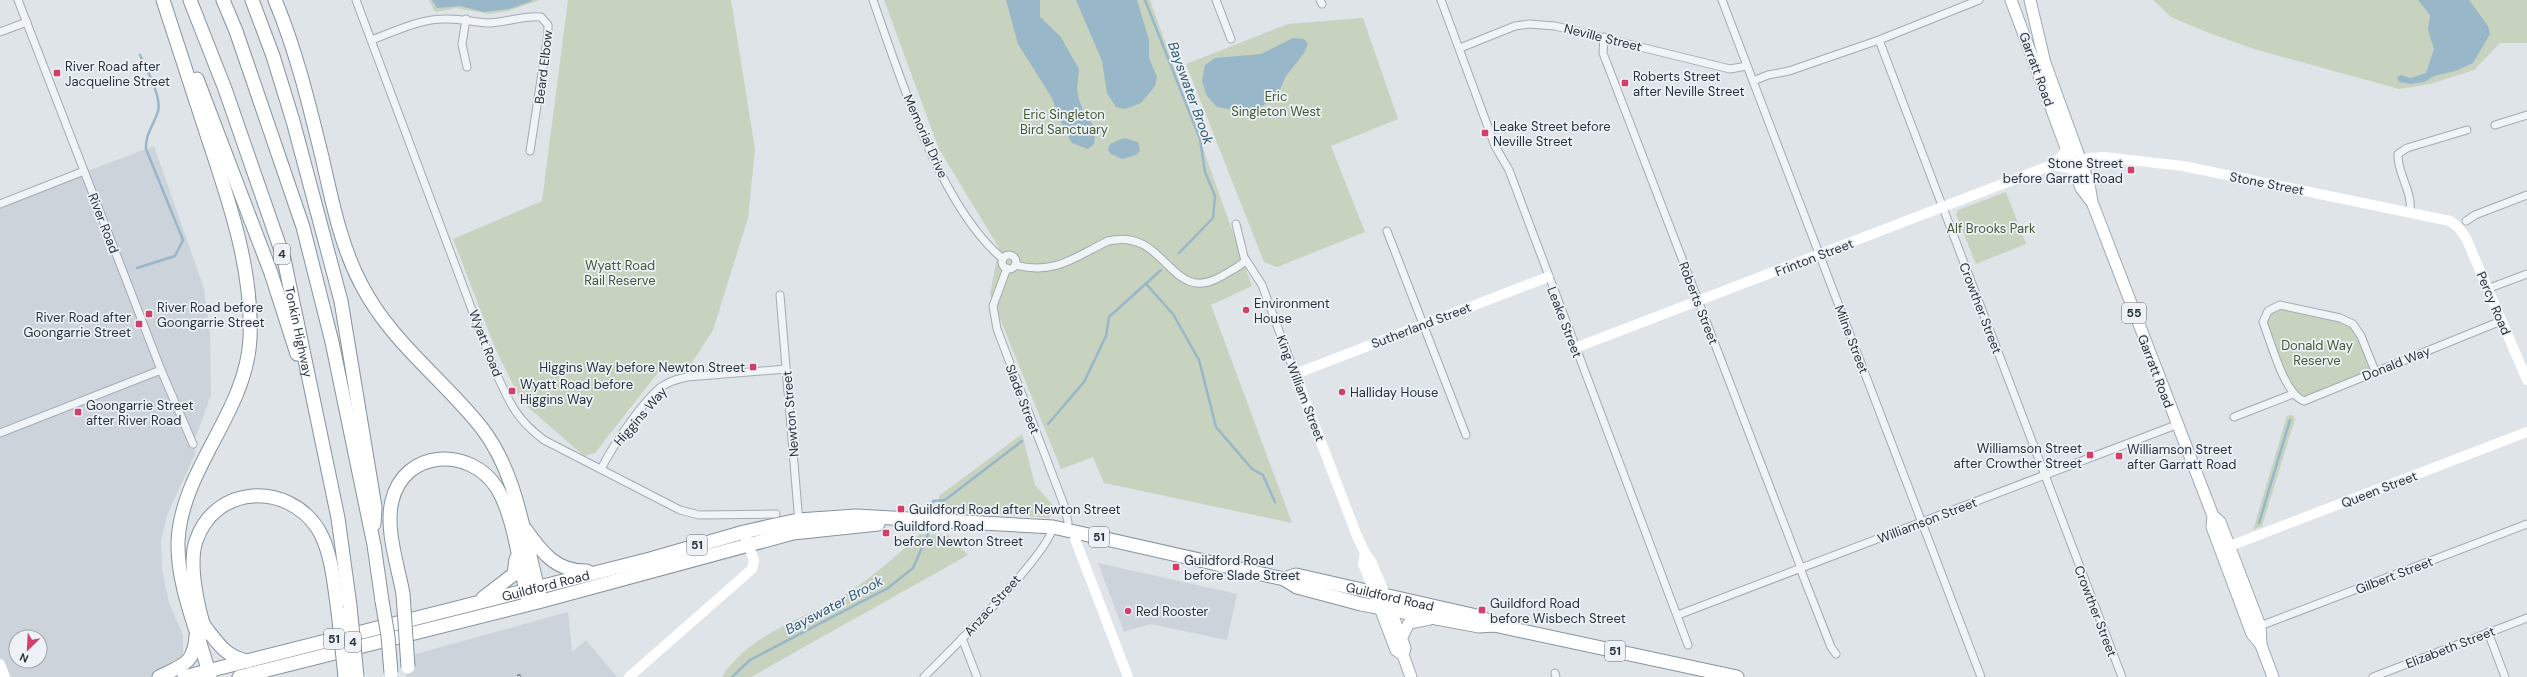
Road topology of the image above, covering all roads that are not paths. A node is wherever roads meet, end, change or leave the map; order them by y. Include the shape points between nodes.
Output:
1 (18, 0) edge
2 (164, 0) edge
3 (190, 0) edge
4 (223, 0) edge
5 (252, 0) edge
6 (275, 0) edge
7 (356, 0) edge
8 (873, 0) edge
9 (1216, 0) edge
10 (1441, 0) edge
11 (1722, 0) edge
12 (1979, 0) edge
13 (2011, 0) edge
14 (2030, 0) edge
15 (466, 19) junction
16 (27, 22) junction
17 (0, 32) edge
18 (1604, 37) junction
19 (1231, 39) dead end
20 (371, 40) junction
21 (1879, 40) junction
22 (1460, 48) junction
23 (1747, 66) junction
24 (467, 67) dead end
25 (1753, 81) junction
26 (2527, 115) edge
27 (2495, 125) dead end
28 (2467, 130) dead end
29 (2066, 146) junction
30 (530, 151) dead end
31 (2052, 166) junction
32 (2076, 167) junction
33 (84, 171) junction
34 (2527, 195) edge
35 (0, 204) edge
36 (1943, 208) junction
37 (2410, 212) junction
38 (1236, 224) dead end
39 (2462, 224) junction
40 (1387, 231) dead end
41 (1819, 255) junction
42 (1003, 259) junction
43 (1245, 261) junction
44 (1015, 265) junction
45 (1007, 268) junction
46 (2527, 274) edge
47 (1548, 278) junction
48 (2487, 289) junction
49 (780, 295) dead end
50 (1698, 301) junction
51 (2501, 322) junction
52 (1422, 324) junction
53 (1575, 348) junction
54 (786, 369) junction
55 (161, 370) junction
56 (2375, 371) junction
57 (1295, 374) junction
58 (2527, 380) edge
59 (2293, 394) junction
60 (2234, 417) dead end
61 (319, 425) junction
62 (2176, 425) junction
63 (2527, 432) edge
64 (0, 433) edge
65 (1466, 435) dead end
66 (193, 444) dead end
67 (601, 469) junction
68 (2043, 476) junction
69 (776, 514) dead end
70 (2213, 516) junction
71 (1922, 522) junction
72 (521, 524) junction
73 (2527, 524) edge
74 (799, 526) junction
75 (1053, 527) junction
76 (1072, 531) junction
77 (744, 532) junction
78 (374, 545) junction
79 (749, 546) junction
80 (2230, 546) junction
81 (516, 550) junction
82 (1801, 568) junction
83 (603, 571) junction
84 (532, 589) junction
85 (480, 600) junction
86 (1383, 602) junction
87 (536, 603) junction
88 (344, 609) junction
89 (1678, 616) junction
90 (1433, 618) junction
91 (2527, 618) edge
92 (1494, 625) junction
93 (2260, 626) junction
94 (200, 628) junction
95 (2488, 632) junction
96 (1402, 637) junction
97 (962, 638) junction
98 (1688, 645) dead end
99 (2261, 645) junction
100 (1836, 654) dead end
101 (1403, 655) junction
102 (249, 661) junction
103 (0, 664) edge
104 (408, 672) edge
105 (213, 673) edge
106 (1705, 674) edge
107 (391, 675) edge
108 (5, 677) edge
109 (159, 677) edge
110 (184, 677) edge
111 (239, 677) edge
112 (344, 677) edge
113 (357, 677) edge
114 (629, 677) edge
115 (924, 677) edge
116 (977, 677) edge
117 (1128, 677) edge
118 (1412, 677) edge
119 (1737, 677) edge
120 (1981, 677) edge
121 (2122, 677) edge
122 (2273, 677) edge
123 (2373, 677) edge
124 (2505, 677) edge

1 - 16 street, River Road
2 - 61 highway via 216,125 271,273
2 - 94 highway via 235,224 246,273 250,340 235,398 192,485 182,513 178,542 182,583
3 - 61 highway, Tonkin Highway / 4 via 235,116 284,259
4 - 78 highway via 303,227 332,342
5 - 78 highway via 293,121 341,301 375,507
6 - 72 highway via 291,42 334,213 358,279 394,334 482,427 516,494
7 - 20 street, Wyatt Road
8 - 42 street, Memorial Drive via 911,105 936,163 975,228 990,249
9 - 19 street
10 - 22 street, Leake Street
11 - 23 street, Milne Street
12 - 21 street
13 - 29 main road, Garratt Road / 55
14 - 32 main road, Garratt Road / 55 via 2045,63
15 - 20 street, Beard Elbow via 420,22
15 - 24 street via 462,44
15 - 30 street, Beard Elbow via 487,23 541,16 548,26
16 - 17 street
16 - 33 street, River Road
18 - 22 street, Neville Street via 1555,26 1528,24 1514,26
18 - 23 street, Neville Street via 1730,70
18 - 50 street, Roberts Street via 1603,54
20 - 67 street, Wyatt Road via 493,366 513,410 527,428 544,440
21 - 25 street
21 - 36 street, Crowther Street
22 - 47 street, Leake Street via 1495,146 1509,170
23 - 25 street, Milne Street
25 - 41 street, Milne Street
26 - 27 street
28 - 37 street via 2407,148 2398,154 2398,163 2411,198
29 - 31 street, Frinton Street via 2064,154
29 - 32 main road, Garratt Road / 55
31 - 32 street
31 - 36 street, Frinton Street
32 - 37 street, Stone Street via 2104,157 2182,166
32 - 62 main road, Garratt Road / 55 via 2089,184 2092,202
33 - 35 street
33 - 55 street, River Road
34 - 39 street via 2475,215
36 - 41 street, Frinton Street
36 - 68 street, Crowther Street
37 - 39 street, Stone Street
38 - 43 street, King William Street
39 - 48 street, Percy Road
40 - 52 street
41 - 50 street, Frinton Street
41 - 71 street, Milne Street
42 - 44 street via 1008,256 1014,257
42 - 45 street via 1003,265
43 - 44 street via 1214,281 1197,283 1179,276 1148,246 1122,239 1108,241 1052,268 1037,270
43 - 57 street, King William Street via 1262,285
44 - 45 street
45 - 76 street, Slade Street via 993,306 997,329
46 - 48 street
47 - 52 street, Sutherland Street
47 - 53 street, Leake Street
48 - 51 street, Percy Road
49 - 54 street, Newton Street
50 - 53 street, Frinton Street
50 - 82 street, Roberts Street
51 - 56 street, Donald Way
51 - 58 street, Percy Road
52 - 57 street, Sutherland Street
52 - 65 street
53 - 89 street, Leake Street
54 - 67 street, Higgins Way via 687,377 673,381 661,388 641,410 614,445
54 - 74 street, Newton Street
55 - 64 street
55 - 66 street, River Road
56 - 59 street, Donald Way via 2304,401 2296,399
56 - 59 street via 2361,336 2353,324 2340,318 2280,305 2268,311 2263,322
57 - 86 street, King William Street via 1365,553 1363,564
59 - 60 street
61 - 88 highway, Tonkin Highway / 4 via 338,518
62 - 68 street, Williamson Street
62 - 70 main road, Garratt Road / 55
63 - 80 street, Queen Street
67 - 69 street, Wyatt Road via 680,510 699,515
68 - 71 street, Williamson Street
68 - 121 street, Crowther Street
70 - 80 main road, Garratt Road / 55 via 2220,522
70 - 99 main road, Garratt Road / 55 via 2212,527 2252,634
71 - 82 street, Williamson Street
71 - 120 street, Milne Street
72 - 83 highway via 541,550 556,564 572,571
72 - 84 highway
73 - 93 street, Gilbert Street
74 - 75 highway, Guildford Road / 51 via 856,516
74 - 77 highway, Guildford Road / 51
74 - 79 highway, Guildford Road / 51
75 - 76 highway, Guildford Road / 51
75 - 97 street, Anzac Street via 1052,535 1044,546
76 - 86 highway, Guildford Road / 51 via 1284,579 1297,587
76 - 117 street, Slade Street
77 - 79 street
77 - 83 highway, Guildford Road / 51
78 - 107 highway, bridge via 388,636
79 - 87 highway, Guildford Road / 51
79 - 114 street via 754,561 752,569
80 - 93 main road, Garratt Road / 55
81 - 84 highway
81 - 85 highway via 514,574
81 - 104 highway, bridge via 507,513 497,489 484,473 468,463 441,458 425,461 413,468 402,480 392,502 391,528 402,594
82 - 89 street, Williamson Street
82 - 100 street, Roberts Street
83 - 84 highway, Guildford Road / 51
84 - 85 highway, Guildford Road / 51
84 - 87 highway
85 - 102 highway, Guildford Road / 51
86 - 90 highway, Guildford Road / 51
86 - 92 highway, Guildford Road / 51 via 1481,617
86 - 96 main road, King William Street
86 - 101 main road, King William Street via 1396,650
87 - 111 highway, Guildford Road / 51
88 - 94 highway via 327,552 318,530 306,514 295,505 280,499 253,494 239,497 217,509 196,540 193,557
88 - 112 highway, bridge
88 - 113 highway, Tonkin Highway / 4, bridge
89 - 98 street, Leake Street
90 - 92 highway, Guildford Road / 51 via 1479,626
90 - 96 main road via 1409,624
91 - 95 street, Elizabeth Street
92 - 106 highway, Guildford Road / 51
93 - 99 main road, Garratt Road / 55
94 - 102 highway via 227,654 235,659
94 - 105 highway
94 - 109 highway via 192,657
95 - 123 street, Elizabeth Street
95 - 124 street
96 - 101 main road, King William Street via 1405,648
97 - 115 street, Anzac Street
97 - 116 street
99 - 122 main road, Garratt Road / 55
101 - 118 main road, King William Street
102 - 105 highway, Guildford Road / 51
103 - 108 street
105 - 110 highway, Guildford Road / 51
106 - 119 highway, Guildford Road / 51

